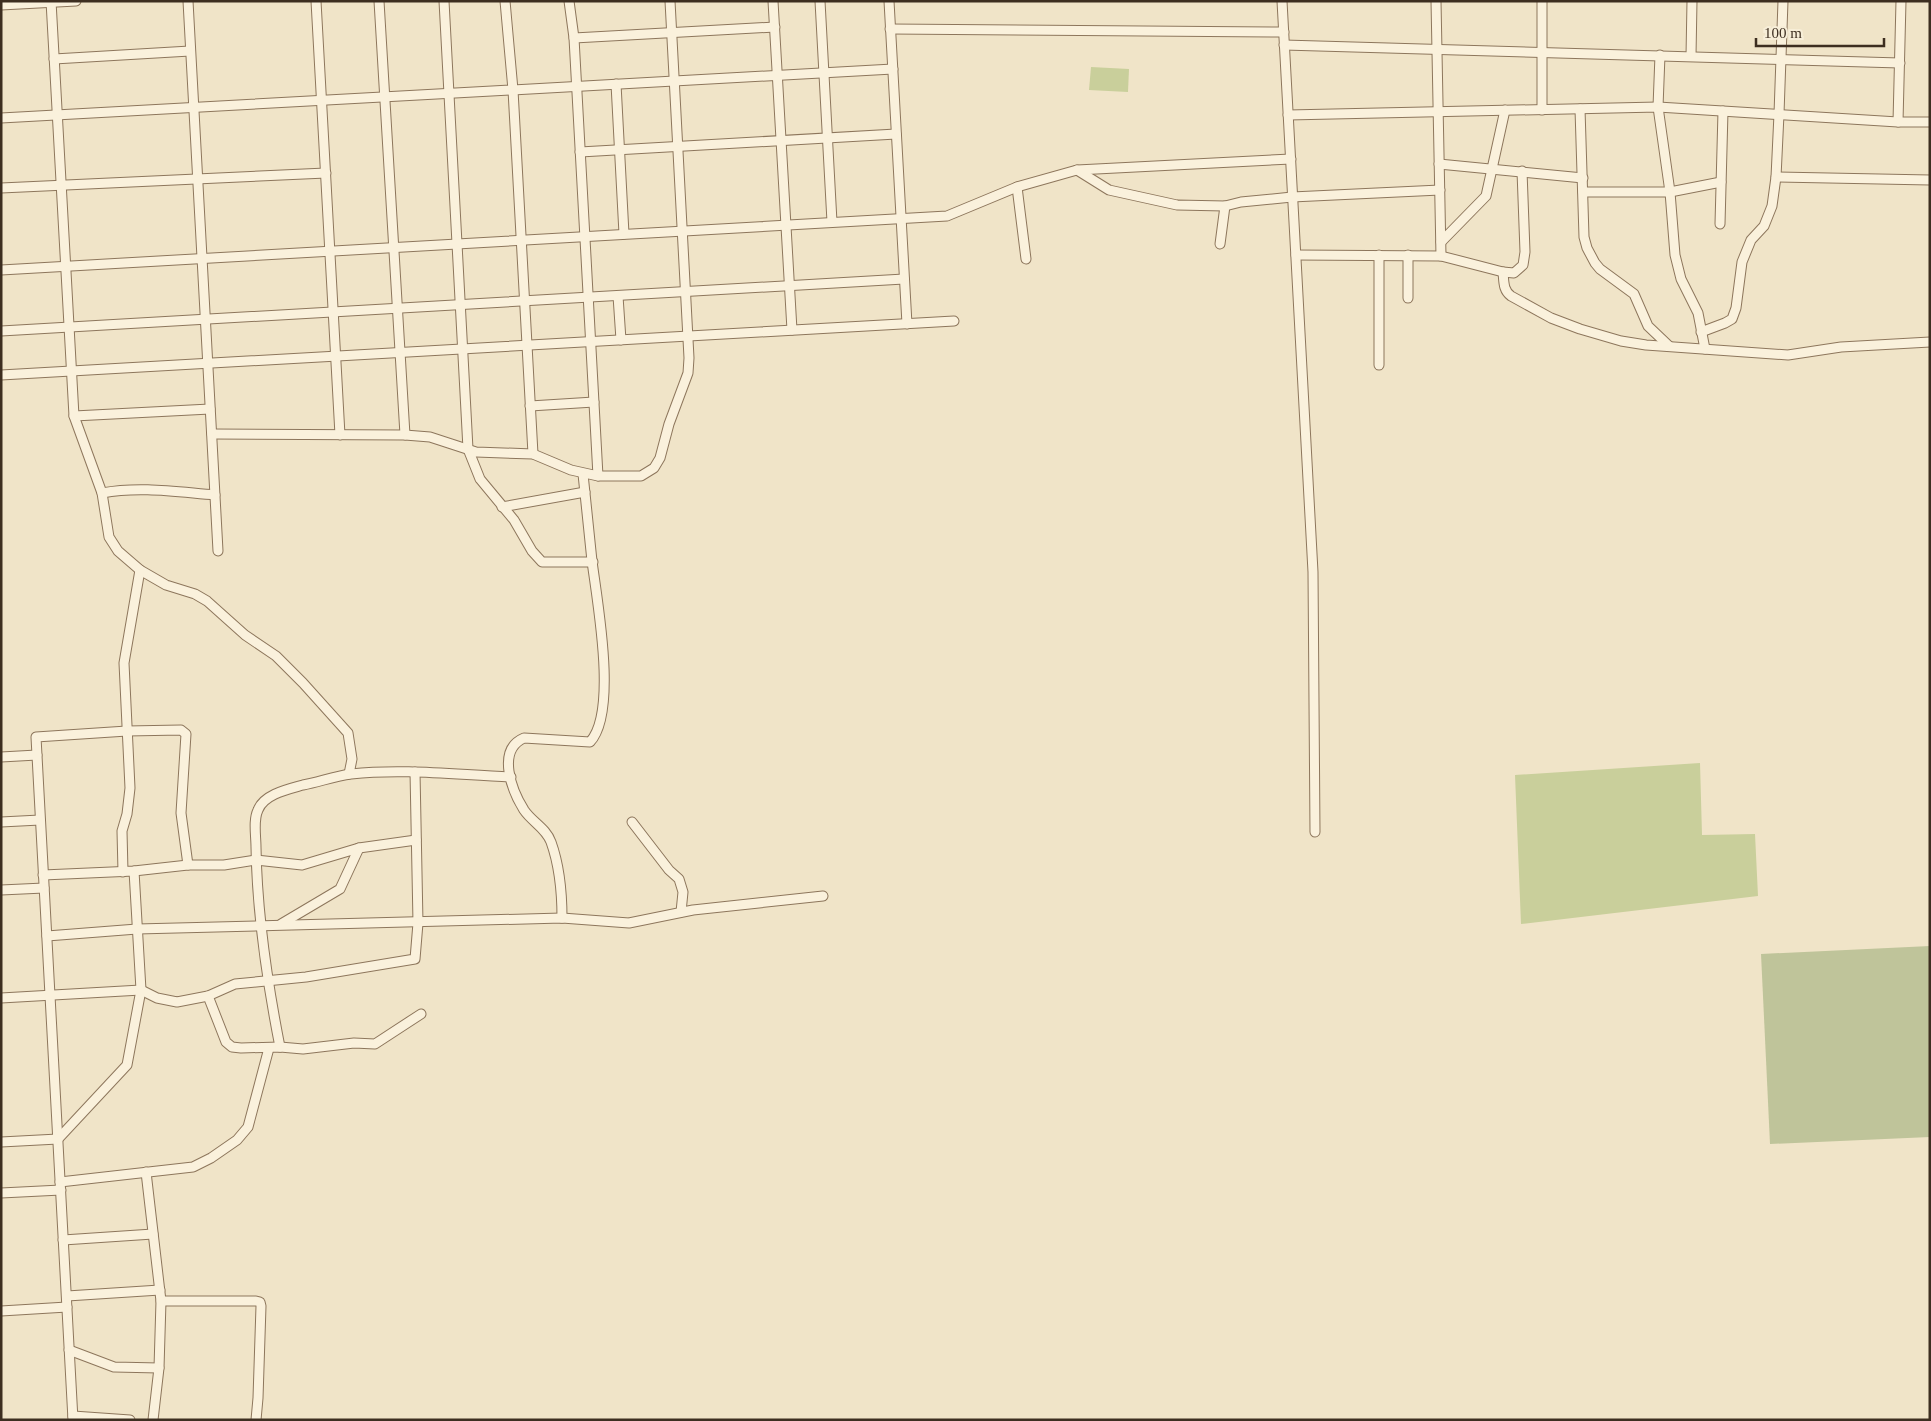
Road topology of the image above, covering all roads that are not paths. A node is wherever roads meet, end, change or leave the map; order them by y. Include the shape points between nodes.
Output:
1 (76, 1) edge
2 (188, 1) edge
3 (316, 1) edge
4 (379, 1) edge
5 (444, 1) edge
6 (505, 1) edge
7 (569, 1) edge
8 (670, 1) edge
9 (773, 1) edge
10 (820, 1) edge
11 (889, 1) edge
12 (1282, 1) edge
13 (1436, 1) edge
14 (1542, 1) edge
15 (1692, 1) edge
16 (1783, 1) edge
17 (1901, 1) edge
18 (51, 2) edge
19 (1, 6) edge
20 (775, 27) junction
21 (890, 30) junction
22 (1284, 32) junction
23 (672, 33) junction
24 (574, 38) junction
25 (1284, 45) junction
26 (1437, 49) junction
27 (190, 51) junction
28 (1542, 52) junction
29 (1660, 56) junction
30 (1691, 56) junction
31 (54, 59) junction
32 (1781, 59) junction
33 (1900, 62) junction
34 (892, 69) junction
35 (824, 73) junction
36 (778, 76) junction
37 (674, 81) junction
38 (616, 84) junction
39 (576, 86) junction
40 (513, 90) junction
41 (449, 94) junction
42 (385, 97) junction
43 (322, 100) junction
44 (1658, 107) junction
45 (194, 108) junction
46 (1580, 109) junction
47 (1505, 110) junction
48 (1542, 110) junction
49 (1723, 111) junction
50 (1438, 112) junction
51 (1779, 114) junction
52 (57, 115) junction
53 (1288, 115) junction
54 (1, 118) edge
55 (1898, 122) junction
56 (1930, 122) edge
57 (896, 134) junction
58 (828, 138) junction
59 (782, 141) junction
60 (678, 147) junction
61 (619, 150) junction
62 (580, 152) junction
63 (1291, 159) junction
64 (1440, 164) junction
65 (1493, 168) junction
66 (1077, 170) junction
67 (1522, 171) junction
68 (326, 173) junction
69 (1776, 177) junction
70 (1583, 178) junction
71 (198, 179) junction
72 (1930, 180) edge
73 (1721, 182) junction
74 (61, 185) junction
75 (1017, 187) junction
76 (1, 188) edge
77 (1440, 190) junction
78 (1583, 192) junction
79 (1670, 192) junction
80 (1292, 196) junction
81 (1225, 206) junction
82 (901, 218) junction
83 (832, 222) junction
84 (1720, 224) dead end
85 (786, 225) junction
86 (682, 231) junction
87 (624, 234) junction
88 (585, 236) junction
89 (521, 240) junction
90 (1441, 242) junction
91 (457, 244) junction
92 (1220, 244) dead end
93 (394, 247) junction
94 (330, 251) junction
95 (1296, 254) junction
96 (1379, 255) junction
97 (1408, 255) junction
98 (1441, 256) junction
99 (202, 258) junction
100 (1026, 259) dead end
101 (66, 266) junction
102 (1, 270) edge
103 (1503, 272) junction
104 (904, 279) junction
105 (790, 286) junction
106 (686, 292) junction
107 (618, 296) junction
108 (588, 298) junction
109 (1408, 298) dead end
110 (524, 301) junction
111 (460, 305) junction
112 (397, 308) junction
113 (333, 312) junction
114 (205, 319) junction
115 (954, 321) dead end
116 (907, 324) junction
117 (69, 327) junction
118 (792, 330) junction
119 (1, 331) edge
120 (1701, 332) junction
121 (688, 336) junction
122 (621, 340) junction
123 (590, 342) junction
124 (1930, 342) edge
125 (527, 345) junction
126 (1668, 346) junction
127 (463, 349) junction
128 (1705, 349) junction
129 (400, 353) junction
130 (336, 356) junction
131 (208, 364) junction
132 (1379, 365) dead end
133 (72, 371) junction
134 (1, 376) edge
135 (594, 402) junction
136 (530, 406) junction
137 (210, 408) junction
138 (74, 416) junction
139 (212, 434) junction
140 (340, 434) junction
141 (405, 435) junction
142 (468, 449) junction
143 (533, 454) junction
144 (584, 474) junction
145 (598, 476) junction
146 (585, 492) junction
147 (102, 493) junction
148 (215, 496) junction
149 (502, 507) junction
150 (218, 551) dead end
151 (592, 562) junction
152 (140, 570) junction
153 (127, 731) junction
154 (37, 755) junction
155 (1, 757) edge
156 (415, 772) junction
157 (349, 774) junction
158 (511, 778) junction
159 (40, 820) junction
160 (1, 822) edge
161 (632, 822) dead end
162 (1315, 832) dead end
163 (416, 840) junction
164 (360, 848) junction
165 (256, 860) junction
166 (188, 865) junction
167 (134, 871) junction
168 (123, 872) junction
169 (43, 874) junction
170 (44, 888) junction
171 (1, 890) edge
172 (823, 896) dead end
173 (681, 912) junction
174 (562, 918) junction
175 (418, 923) junction
176 (260, 926) junction
177 (278, 926) junction
178 (137, 930) junction
179 (47, 936) junction
180 (267, 980) junction
181 (140, 990) junction
182 (50, 995) junction
183 (208, 996) junction
184 (1, 998) edge
185 (420, 1014) dead end
186 (280, 1047) junction
187 (269, 1048) junction
188 (58, 1139) junction
189 (1, 1142) edge
190 (146, 1172) junction
191 (60, 1186) junction
192 (1, 1193) edge
193 (153, 1234) junction
194 (63, 1240) junction
195 (160, 1290) junction
196 (66, 1296) junction
197 (161, 1301) junction
198 (67, 1307) junction
199 (1, 1311) edge
200 (69, 1350) junction
201 (159, 1368) junction
202 (73, 1418) edge
203 (130, 1420) edge
204 (153, 1420) edge
205 (256, 1420) edge

1 - 18 street
2 - 27 street
3 - 43 street
4 - 42 street
5 - 41 street
6 - 40 street
7 - 24 street
8 - 23 street
9 - 20 street
10 - 35 street
11 - 21 street
12 - 22 street
13 - 26 street
14 - 28 street
15 - 30 street
16 - 32 street
17 - 33 street
18 - 19 street
18 - 31 street
20 - 23 street
20 - 36 street
21 - 22 street
21 - 34 street
22 - 25 street
23 - 24 street
23 - 37 street
24 - 39 street
25 - 26 street
25 - 53 street
26 - 28 street
26 - 50 street
27 - 31 street
27 - 45 street
28 - 29 street
28 - 48 street
29 - 30 street
29 - 44 street
30 - 32 street
31 - 52 street
32 - 33 street
32 - 51 street
33 - 55 street
34 - 35 street
34 - 57 street
35 - 36 street
35 - 58 street
36 - 37 street
36 - 59 street
37 - 38 street
37 - 60 street
38 - 39 street
38 - 61 street
39 - 40 street
39 - 62 street
40 - 41 street
40 - 89 street
41 - 42 street
41 - 91 street
42 - 43 street
42 - 93 street
43 - 45 street
43 - 68 street
44 - 46 street
44 - 49 street
44 - 79 street
45 - 52 street
45 - 71 street
46 - 48 street
46 - 70 street
47 - 48 street
47 - 50 street
47 - 65 street
49 - 51 street
49 - 73 street
50 - 53 street
50 - 64 street
51 - 55 street
51 - 69 street
52 - 54 street
52 - 74 street
53 - 63 street
55 - 56 street
57 - 58 street
57 - 82 street
58 - 59 street
58 - 83 street
59 - 60 street
59 - 85 street
60 - 61 street
60 - 86 street
61 - 62 street
61 - 87 street
62 - 88 street
63 - 66 street
63 - 80 street
64 - 65 street
64 - 77 street
65 - 67 street
65 - 90 street via 1486,196
66 - 75 street
66 - 81 street via 1109,190 1177,204
67 - 70 street
67 - 103 street via 1523,264 1514,273
68 - 71 street
68 - 94 street
69 - 72 street
69 - 120 street via 1769,214 1764,226 1753,236 1742,262 1732,319
70 - 78 street
71 - 74 street
71 - 99 street
73 - 79 street
73 - 84 street
74 - 76 street
74 - 101 street
75 - 82 street via 947,216
75 - 100 street
77 - 80 street
77 - 90 street
78 - 79 street
78 - 126 street via 1584,237 1590,256 1600,269 1634,294 1648,326
79 - 120 street via 1677,268 1698,313
80 - 81 street
80 - 95 street
81 - 92 street
82 - 83 street
82 - 104 street
83 - 85 street
85 - 86 street
85 - 105 street
86 - 87 street
86 - 106 street
87 - 88 street
88 - 89 street
88 - 108 street
89 - 91 street
89 - 110 street
90 - 98 street
91 - 93 street
91 - 111 street
93 - 94 street
93 - 112 street
94 - 99 street
94 - 113 street
95 - 96 street
95 - 162 street via 1313,572
96 - 97 street
96 - 132 street
97 - 98 street
97 - 109 street
98 - 103 street
99 - 101 street
99 - 114 street
101 - 102 street
101 - 117 street
103 - 126 street via 1506,292 1551,318 1621,341
104 - 105 street
104 - 116 street
105 - 106 street
105 - 118 street
106 - 107 street
106 - 121 street
107 - 108 street
107 - 122 street
108 - 110 street
108 - 123 street
110 - 111 street
110 - 125 street
111 - 112 street
111 - 127 street
112 - 113 street
112 - 129 street
113 - 114 street
113 - 130 street
114 - 117 street
114 - 131 street
115 - 116 street
116 - 118 street
117 - 119 street
117 - 133 street
118 - 121 street
120 - 128 street
121 - 122 street
121 - 145 street via 688,373 654,468 642,476
122 - 123 street
123 - 125 street
123 - 135 street
124 - 128 street via 1841,347 1788,355
125 - 127 street
125 - 136 street
126 - 128 street
127 - 129 street
127 - 142 street
129 - 130 street
129 - 141 street
130 - 131 street
130 - 140 street
131 - 133 street
131 - 137 street
133 - 134 street
133 - 138 street
135 - 136 street
135 - 145 street
136 - 143 street
137 - 138 street
137 - 139 street
138 - 147 street
139 - 140 street
139 - 148 street
140 - 141 street
141 - 142 street via 430,437
142 - 143 street
142 - 149 street via 480,478
143 - 144 street
144 - 145 street
144 - 146 street
146 - 149 street
146 - 151 street
147 - 148 street via 135,489
147 - 152 street via 106,526 112,543
148 - 150 street
149 - 151 street via 542,562
151 - 158 street via 604,678 598,729 590,742 524,738 516,741 510,748
152 - 153 street via 124,663
152 - 157 street via 166,585 201,597 245,635 276,656 348,733 352,759
153 - 154 street via 36,737
153 - 166 street via 181,730 186,734 181,813
153 - 168 street via 130,788 122,831
154 - 155 street
154 - 159 street
156 - 157 street
156 - 158 street
156 - 163 street
157 - 165 street via 285,790 264,800 257,810
158 - 174 street via 525,812 547,833 551,842 562,887
159 - 160 street
159 - 169 street
161 - 173 street via 669,870 680,879 683,892
163 - 164 street
163 - 175 street
164 - 165 street via 302,865
164 - 177 street via 340,888
165 - 166 street via 224,865
165 - 176 street
166 - 167 street
167 - 168 street
167 - 178 street
168 - 169 street
169 - 170 street
170 - 171 street
170 - 179 street
172 - 173 street
173 - 174 street via 629,923
174 - 175 street
175 - 177 street
175 - 180 street via 415,959
176 - 177 street
176 - 178 street
176 - 180 street
178 - 179 street
178 - 181 street
179 - 182 street
180 - 183 street via 235,984
180 - 186 street
181 - 182 street
181 - 183 street via 157,998 178,1002
181 - 188 street via 126,1065
182 - 184 street
182 - 188 street
183 - 187 street via 226,1042 232,1047
185 - 186 street via 375,1044 303,1049
186 - 187 street
187 - 190 street via 248,1127 236,1140 193,1167
188 - 189 street
188 - 191 street
190 - 191 street
190 - 193 street
191 - 192 street
191 - 194 street
193 - 194 street
193 - 195 street
194 - 196 street
195 - 196 street
195 - 197 street
196 - 198 street
197 - 201 street
197 - 205 street via 260,1302
198 - 199 street
198 - 200 street
200 - 201 street via 114,1367
200 - 202 street
201 - 204 street
202 - 203 street

